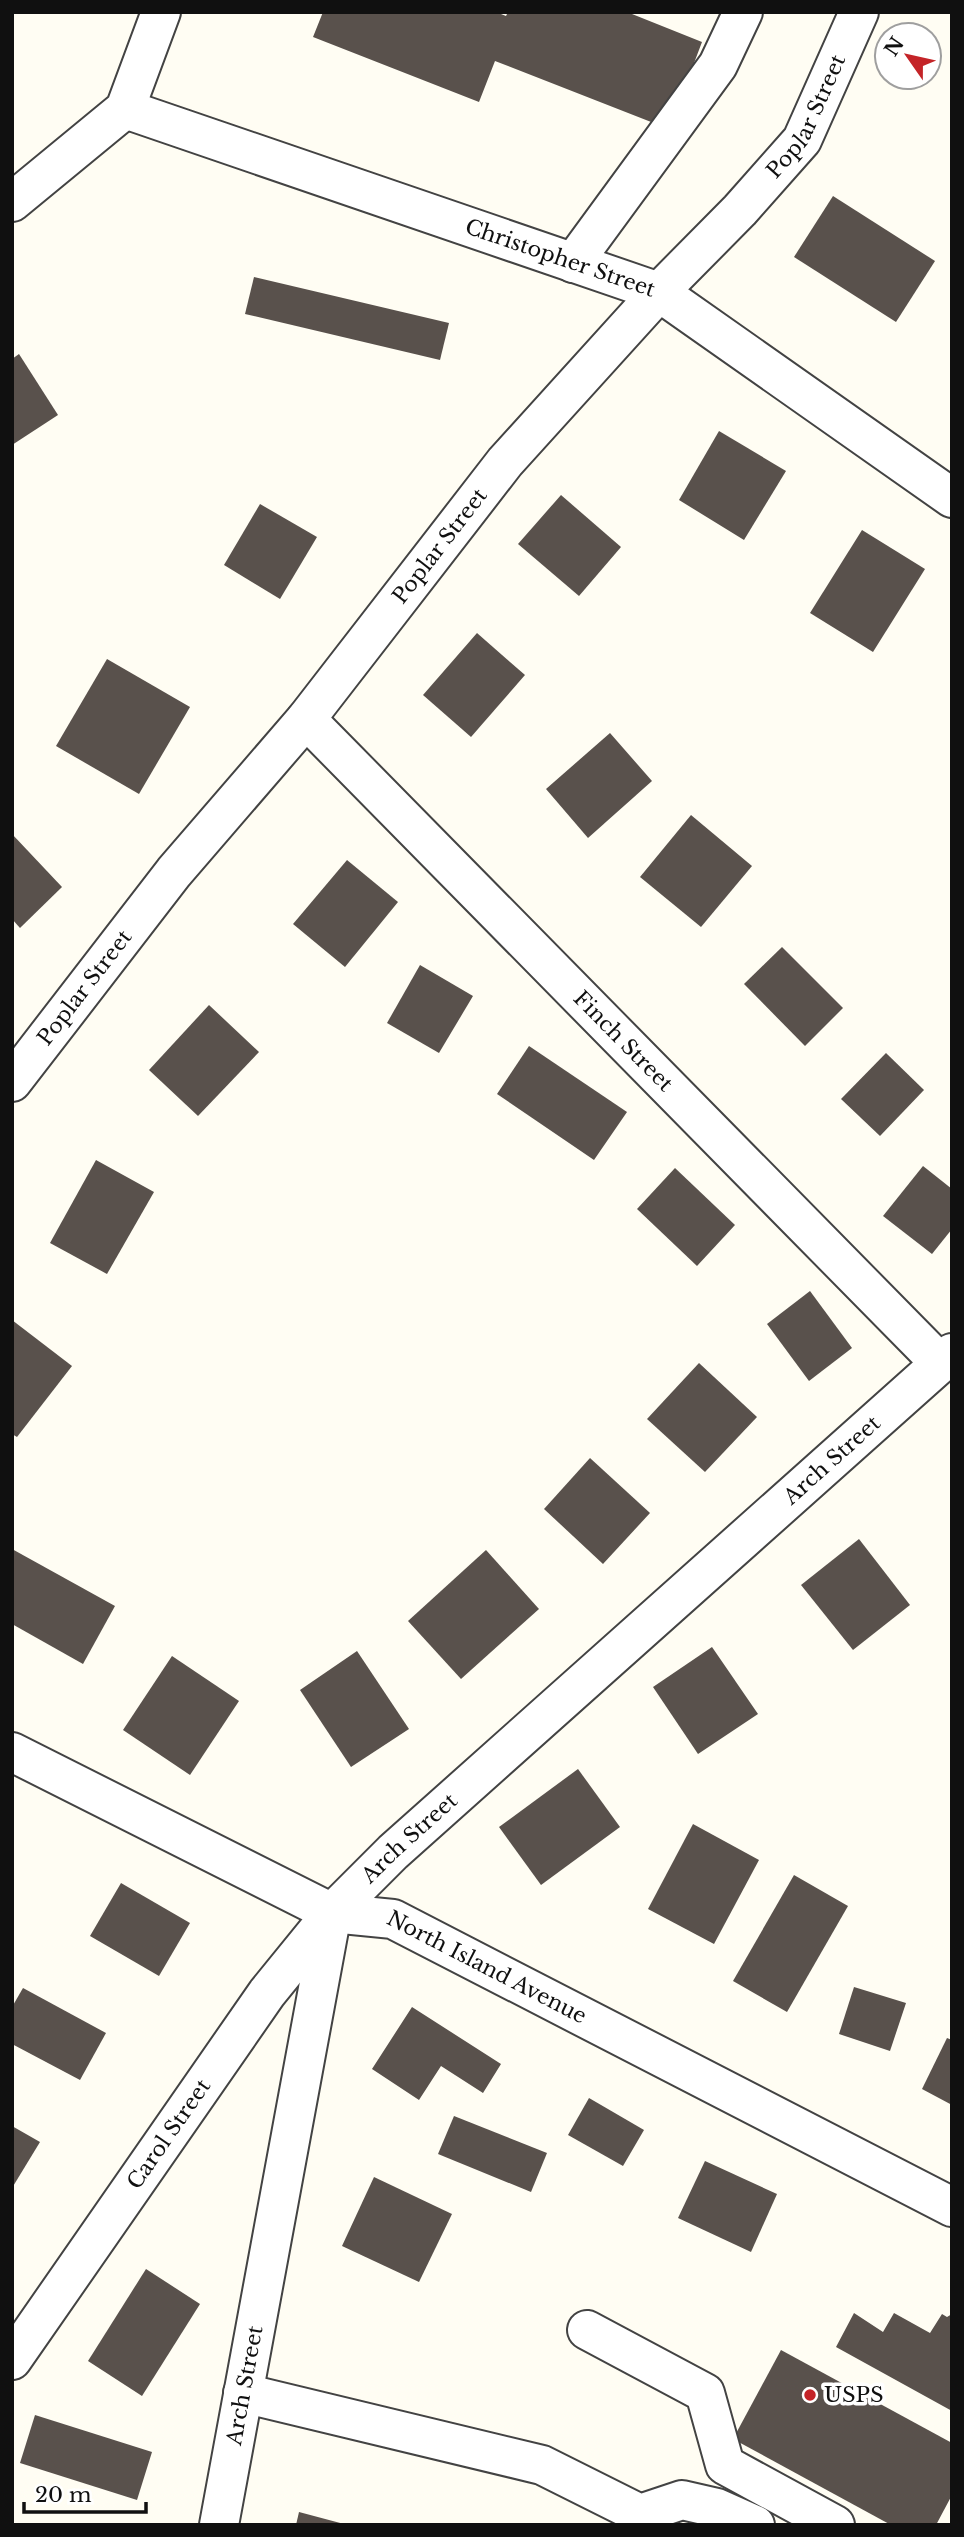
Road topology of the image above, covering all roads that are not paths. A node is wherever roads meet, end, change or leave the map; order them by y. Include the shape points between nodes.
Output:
1 (161, 12) edge
2 (743, 12) edge
3 (859, 12) edge
4 (125, 109) junction
5 (12, 202) edge
6 (573, 263) junction
7 (659, 292) junction
8 (952, 498) edge
9 (306, 719) junction
10 (12, 1082) edge
11 (946, 1358) edge
12 (12, 1752) edge
13 (332, 1913) junction
14 (952, 2207) edge
15 (587, 2330) dead end
16 (12, 2360) edge
17 (243, 2393) junction
18 (641, 2519) edge
19 (219, 2525) edge
20 (755, 2525) edge
21 (835, 2525) edge

1 - 4 street
2 - 6 street via 718,65
3 - 7 street, Poplar Street via 802,140
4 - 5 street
4 - 6 street, Christopher Street
6 - 7 street, Christopher Street
7 - 8 street, Christopher Street
7 - 9 street, Poplar Street via 505,462
9 - 10 street, Poplar Street via 174,872
9 - 11 street, Finch Street
11 - 13 street, Arch Street via 393,1852
12 - 13 street, North Island Avenue
13 - 14 street, North Island Avenue via 393,1919
13 - 16 street, Carol Street via 267,1993
13 - 17 street, Arch Street
15 - 21 street via 705,2393 725,2465
17 - 18 street via 542,2465
17 - 19 street, Arch Street
18 - 20 street via 682,2500 717,2508

